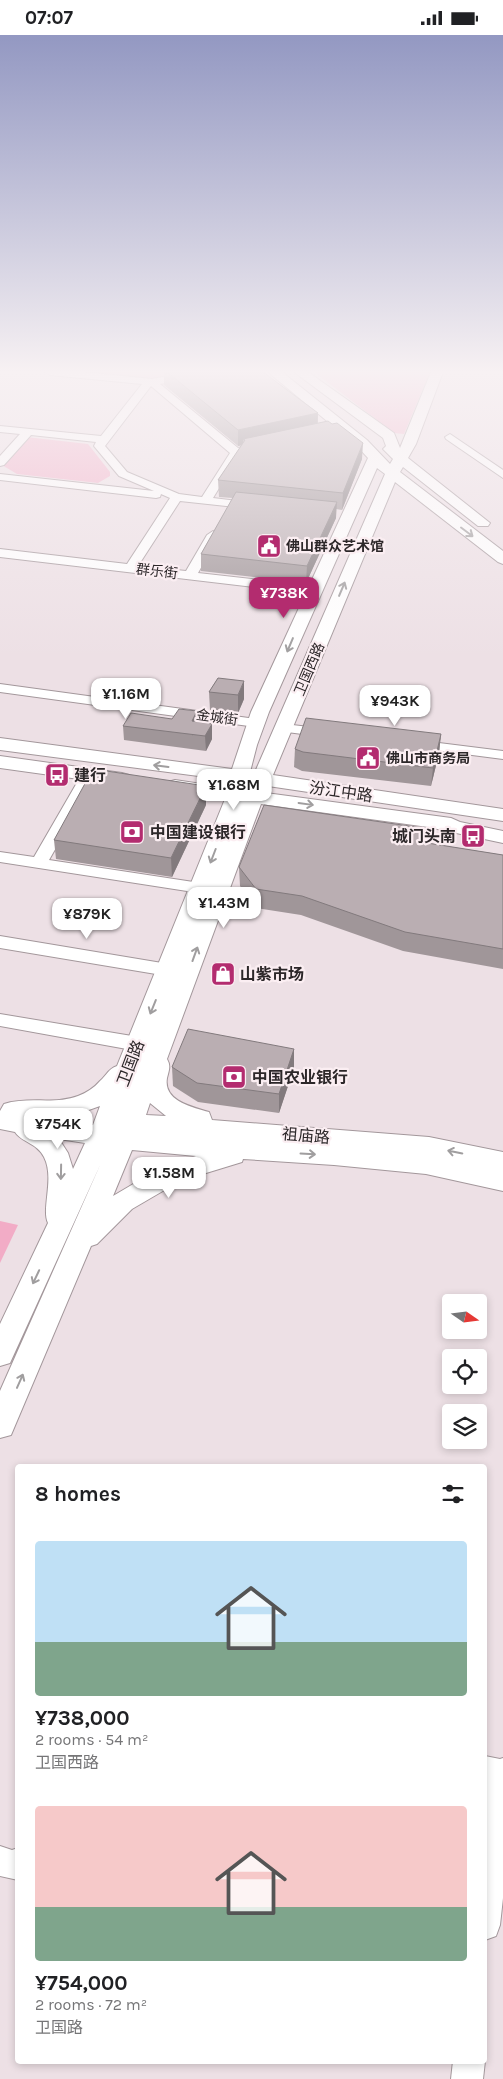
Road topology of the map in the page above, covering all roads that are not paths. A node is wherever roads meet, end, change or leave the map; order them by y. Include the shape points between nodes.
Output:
1 (117, 467) edge
2 (226, 467) edge
3 (369, 467) edge
4 (394, 467) edge
5 (400, 467) edge
6 (404, 467) edge
7 (492, 467) edge
8 (123, 474) junction
9 (503, 475) edge
10 (0, 477) edge
11 (145, 483) junction
12 (101, 488) junction
13 (133, 492) junction
14 (177, 497) junction
15 (206, 500) junction
16 (380, 500) junction
17 (426, 501) junction
18 (270, 507) edge
19 (217, 527) edge
20 (495, 533) dead end
21 (0, 553) edge
22 (503, 559) edge
23 (131, 567) junction
24 (190, 575) junction
25 (314, 590) junction
26 (0, 688) edge
27 (256, 723) junction
28 (284, 727) junction
29 (0, 734) edge
30 (341, 735) edge
31 (398, 742) edge
32 (0, 744) edge
33 (503, 755) edge
34 (0, 762) edge
35 (128, 762) junction
36 (50, 769) junction
37 (0, 770) edge
38 (90, 774) junction
39 (139, 781) edge
40 (158, 784) edge
41 (248, 787) junction
42 (338, 791) junction
43 (503, 806) edge
44 (503, 815) edge
45 (424, 820) junction
46 (503, 831) edge
47 (503, 837) edge
48 (0, 857) edge
49 (39, 863) junction
50 (200, 887) junction
51 (0, 942) edge
52 (168, 970) junction
53 (0, 1020) edge
54 (145, 1047) junction
55 (4, 1115) edge
56 (116, 1130) junction
57 (240, 1130) junction
58 (259, 1151) junction
59 (503, 1162) edge
60 (503, 1181) edge
61 (66, 1243) junction
62 (0, 1354) edge
63 (0, 1425) edge
64 (487, 1770) edge
65 (503, 1774) edge
66 (0, 1861) edge
67 (15, 1866) edge
68 (487, 1908) edge
69 (469, 2064) edge
70 (467, 2079) edge

1 - 8 street
2 - 15 street
3 - 25 main road, 卫国西路 via 342,516
4 - 16 main road, 卫国西路
5 - 17 main road
6 - 20 main road
7 - 9 street
8 - 11 street
8 - 12 street via 111,485
10 - 12 street
11 - 13 street
11 - 14 street
12 - 13 street
13 - 14 street
14 - 15 street
14 - 23 street
15 - 18 street via 229,507
16 - 17 main road via 393,495
28 -> 16 main road, 卫国西路
17 -> 22 main road
19 - 24 street
21 - 23 street, 群乐街
23 - 24 street, 群乐街
24 - 25 street, 群乐街
25 -> 27 main road, 卫国西路
26 - 27 street, 金城街
27 - 41 main road, 卫国西路
28 - 30 street
28 - 41 main road, 卫国西路
29 - 35 main road via 52,741
31 - 33 street
32 - 35 main road, 汾江中路
34 - 36 main road
41 -> 35 main road, 汾江中路
36 - 37 main road
36 - 38 main road
38 - 39 main road
38 - 49 street
40 - 41 main road, 汾江中路
41 - 42 main road, 汾江中路
41 -> 45 main road, 汾江中路
41 -> 50 main road, 卫国路
54 -> 41 main road, 卫国路
42 - 43 main road via 448,798
42 - 44 main road, 汾江中路
45 - 46 main road, 汾江中路
45 - 47 main road
48 - 49 street
49 - 50 street
50 - 52 main road, 卫国路
51 - 52 street
52 -> 54 main road, 卫国路
53 - 54 street
54 - 55 main road via 100,1097 66,1109
54 - 56 main road
54 - 57 main road via 154,1089 164,1104 187,1116
55 - 56 main road
55 -> 61 main road via 50,1143 62,1164 61,1202
56 - 57 main road, 祖庙路
56 - 58 main road, 祖庙路
56 - 61 main road
59 -> 57 main road, 祖庙路 via 429,1147
58 -> 60 main road, 祖庙路 via 426,1164
58 - 61 main road via 225,1157 171,1174 122,1201
61 -> 62 main road
63 -> 61 main road
64 - 65 street
65 - 68 street
66 - 67 street
69 - 70 street

